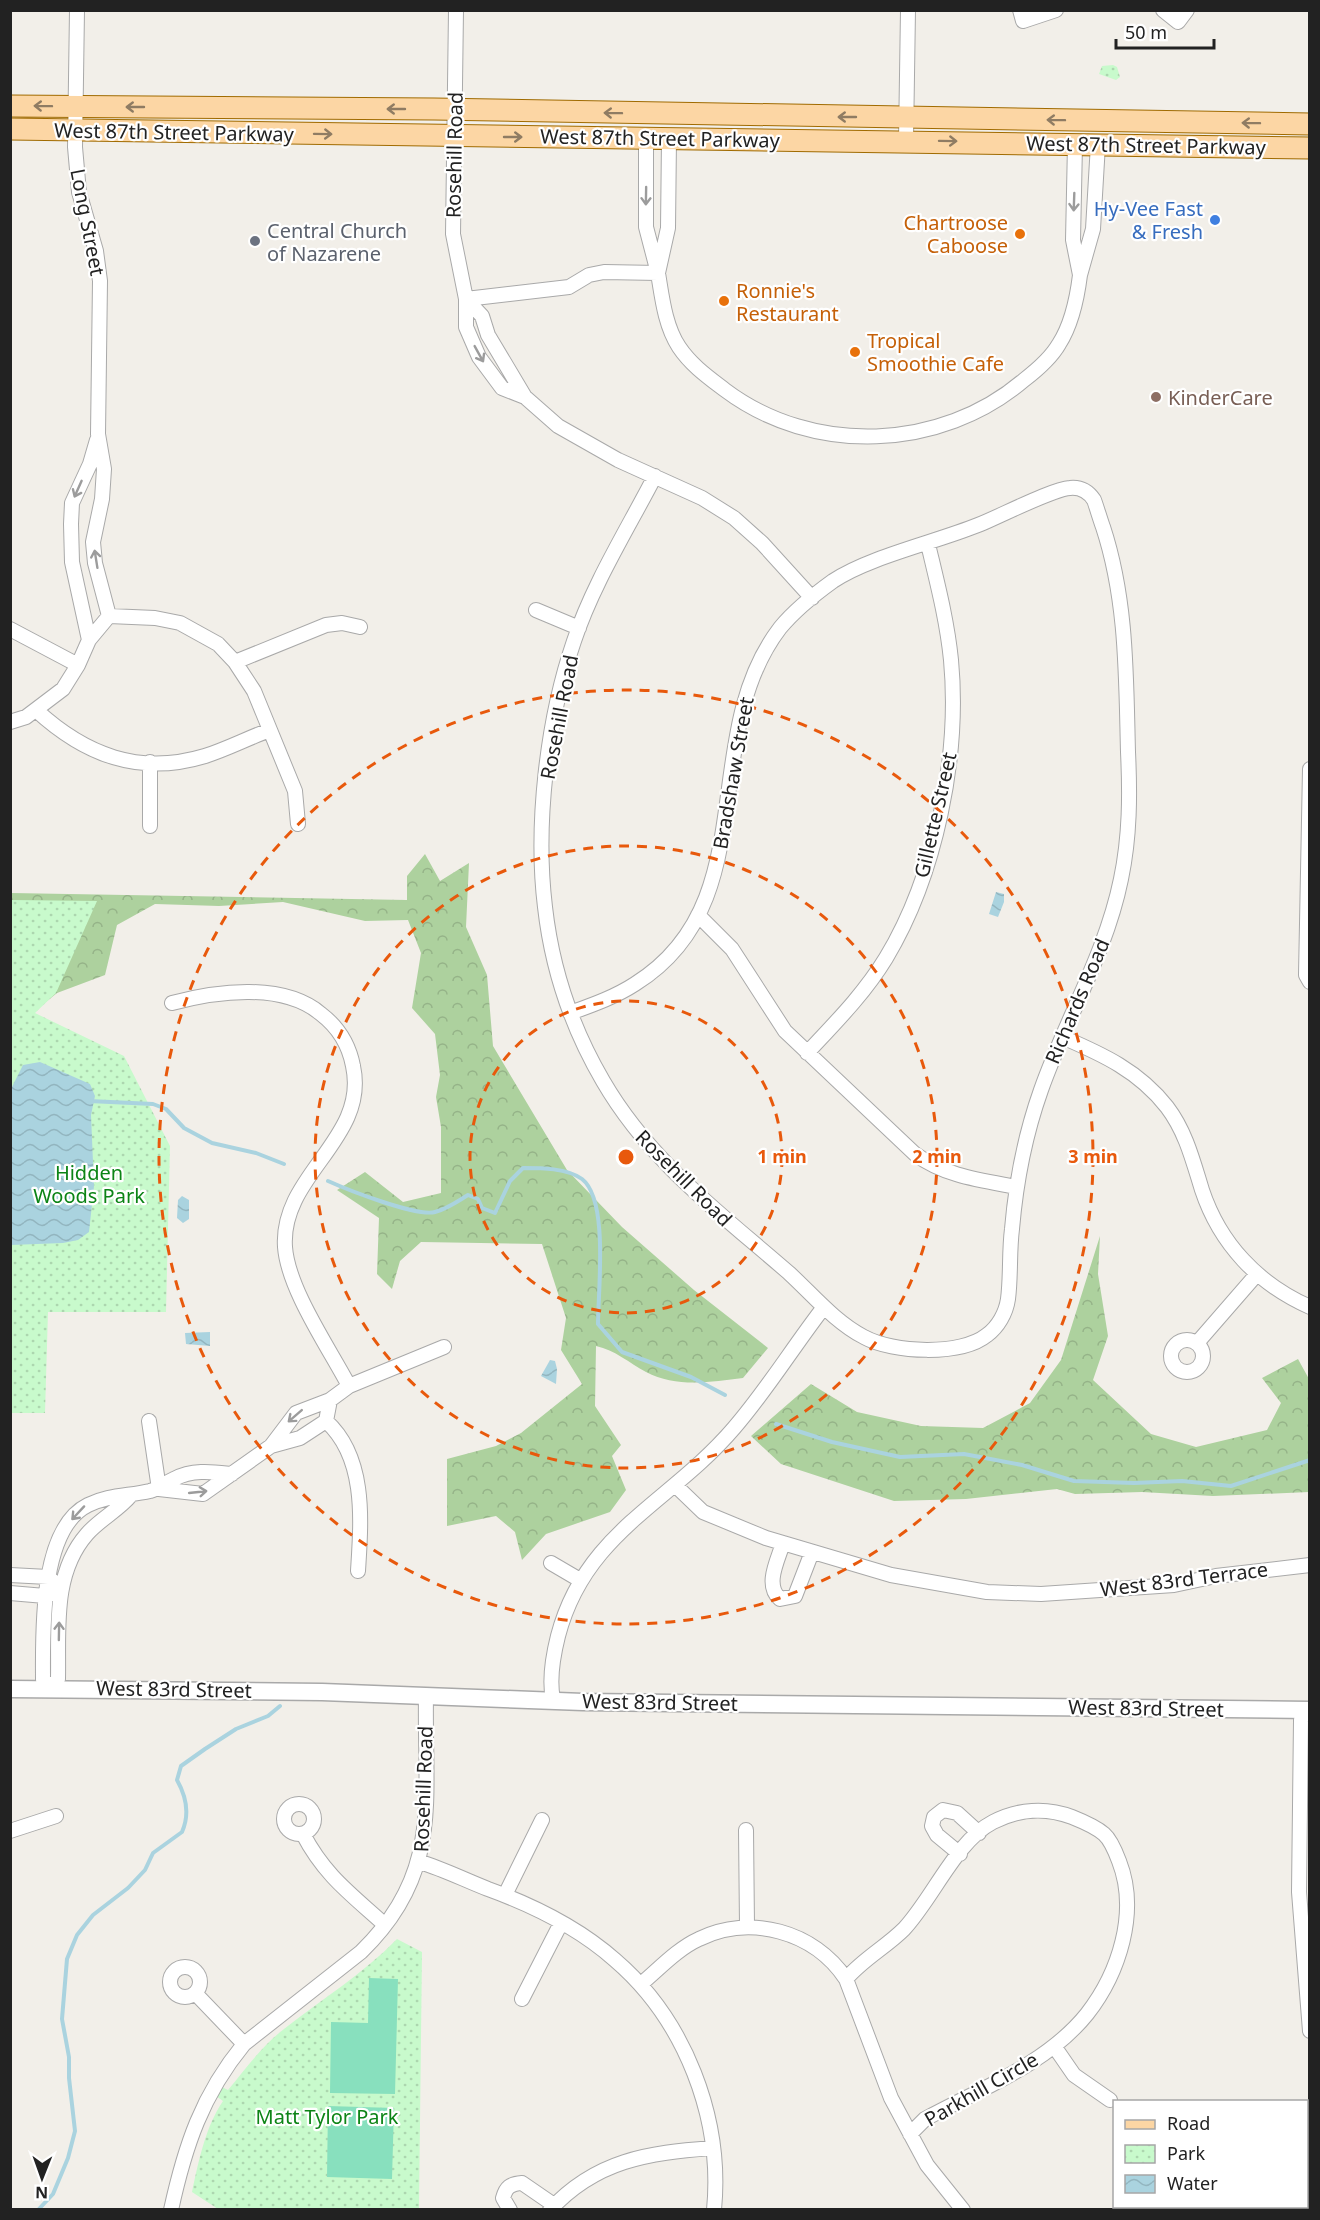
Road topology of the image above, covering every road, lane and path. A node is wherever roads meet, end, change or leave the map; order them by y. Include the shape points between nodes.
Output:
1 (77, 10) edge
2 (456, 10) edge
3 (908, 10) edge
4 (1020, 10) edge
5 (1056, 10) edge
6 (1163, 10) edge
7 (1187, 10) edge
8 (10, 106) edge
9 (76, 107) junction
10 (455, 109) junction
11 (749, 116) junction
12 (906, 118) junction
13 (1217, 123) junction
14 (1310, 124) edge
15 (10, 129) edge
16 (75, 130) junction
17 (455, 136) junction
18 (646, 138) junction
19 (669, 139) junction
20 (906, 140) junction
21 (1075, 144) junction
22 (1098, 144) junction
23 (1310, 148) edge
24 (658, 273) junction
25 (1080, 275) junction
26 (466, 299) junction
27 (98, 434) junction
28 (655, 476) junction
29 (1082, 489) joint
30 (928, 543) junction
31 (812, 598) junction
32 (536, 610) dead end
33 (109, 616) junction
34 (360, 627) dead end
35 (579, 627) junction
36 (10, 629) edge
37 (89, 640) junction
38 (235, 662) junction
39 (78, 665) junction
40 (36, 710) junction
41 (10, 722) edge
42 (270, 729) junction
43 (150, 762) junction
44 (1310, 769) edge
45 (298, 824) dead end
46 (150, 825) dead end
47 (1309, 847) edge
48 (698, 915) junction
49 (1310, 982) edge
50 (172, 1003) dead end
51 (570, 1014) junction
52 (1062, 1037) junction
53 (807, 1053) junction
54 (1017, 1187) junction
55 (1257, 1274) junction
56 (824, 1307) junction
57 (1310, 1307) edge
58 (1197, 1343) dead end
59 (444, 1347) dead end
60 (349, 1386) junction
61 (330, 1400) junction
62 (149, 1421) dead end
63 (327, 1421) junction
64 (271, 1446) junction
65 (232, 1474) junction
66 (675, 1485) junction
67 (159, 1489) junction
68 (131, 1495) junction
69 (783, 1543) junction
70 (812, 1552) junction
71 (551, 1563) dead end
72 (1310, 1565) edge
73 (358, 1571) dead end
74 (10, 1575) edge
75 (48, 1576) junction
76 (580, 1580) junction
77 (61, 1589) junction
78 (10, 1593) edge
79 (45, 1596) junction
80 (52, 1688) junction
81 (10, 1689) edge
82 (426, 1696) junction
83 (553, 1700) junction
84 (1307, 1710) edge
85 (56, 1816) dead end
86 (543, 1820) dead end
87 (746, 1830) dead end
88 (10, 1831) edge
89 (979, 1833) junction
90 (303, 1834) dead end
91 (960, 1854) junction
92 (420, 1862) junction
93 (505, 1895) junction
94 (561, 1923) junction
95 (386, 1924) junction
96 (747, 1926) junction
97 (846, 1979) junction
98 (641, 1984) junction
99 (195, 1993) dead end
100 (522, 1999) dead end
101 (1310, 2031) edge
102 (244, 2044) junction
103 (1054, 2046) junction
104 (1110, 2100) dead end
105 (910, 2134) junction
106 (712, 2148) junction
107 (552, 2207) edge
108 (171, 2210) edge
109 (510, 2210) edge
110 (714, 2210) edge
111 (963, 2210) edge

1 - 9 street, Long Street
2 - 10 street, Rosehill Road
3 - 12 street
4 - 5 street via 1023,21
6 - 7 street via 1178,22
9 -> 8 main road, West 87th Street Parkway
10 -> 9 main road, West 87th Street Parkway
9 - 16 street, Long Street
11 -> 10 main road, West 87th Street Parkway
10 - 17 street, Rosehill Road
12 -> 11 main road, West 87th Street Parkway
11 - 18 main road via 723,125 676,125
13 -> 12 main road, West 87th Street Parkway
12 - 20 street
14 -> 13 main road, West 87th Street Parkway
13 - 21 main road via 1206,132 1102,130
15 - 16 main road, West 87th Street Parkway
16 -> 17 main road, West 87th Street Parkway
16 - 27 street, Long Street via 79,192 100,281
17 -> 18 main road, West 87th Street Parkway
17 - 26 street, Rosehill Road via 453,234
18 - 19 main road, West 87th Street Parkway
18 -> 24 street via 645,227
19 - 20 main road, West 87th Street Parkway
19 - 24 street via 668,228
20 -> 21 main road, West 87th Street Parkway
21 - 22 main road, West 87th Street Parkway
21 -> 25 street via 1073,240
22 - 23 main road, West 87th Street Parkway
22 - 25 street via 1093,229
24 - 25 street via 664,310 678,345 699,371 772,418 820,434 864,438 935,428 972,415 1009,393 1059,345 1074,309
24 - 26 street via 604,272 589,275 569,287
26 - 28 street, Rosehill Road via 466,327 480,357 502,388 525,397 582,442
33 -> 27 street, Long Street via 93,542 104,469
27 -> 37 street, Long Street via 72,504 71,524 72,562
28 - 31 street, Rosehill Road via 702,498 734,519 762,543
28 - 35 street, Rosehill Road
29 - 30 street, Bradshaw Street via 1070,488
29 - 52 street, Richards Road via 1094,501 1120,600 1130,801 1128,842 1106,932
30 - 31 street, Bradshaw Street via 859,568
30 - 53 street, Gillette Street via 944,610 953,702 951,742 935,832 909,913 886,958 863,991
31 - 48 street, Bradshaw Street via 779,630 749,685 739,718 714,879
32 - 35 street, Rosehill Road
33 - 37 street
33 - 38 street via 155,618 191,628 218,644
34 - 38 street via 326,625
35 - 51 street, Rosehill Road via 554,725 542,855 552,956
36 - 39 street
37 - 39 street
38 - 42 street via 254,691
39 - 40 street via 63,689
40 - 41 street
40 - 43 street via 59,731 96,752 128,761
42 - 43 street via 206,756
42 - 45 street via 295,791
43 - 46 street
44 - 47 street
47 - 49 street via 1306,975
48 - 51 street, Bradshaw Street via 686,936 636,984
48 - 53 street via 732,949 785,1031
50 - 60 street via 213,994 275,995 305,1004 330,1021 342,1036 351,1056 355,1097 339,1135 294,1200 286,1224 285,1247 292,1278
51 - 56 street, Rosehill Road via 605,1086 662,1160 713,1211 786,1270
52 - 54 street, Richards Road via 1031,1120
52 - 55 street via 1129,1070 1168,1108 1187,1143 1215,1222 1237,1256
53 - 54 street via 930,1165 950,1174
54 - 56 street, Richards Road via 1008,1302 990,1334 965,1348 880,1343 864,1337
55 - 57 street via 1280,1292
55 - 58 street
56 - 66 street via 734,1429
59 - 60 street
60 - 61 street
61 - 63 street
61 -> 64 street via 296,1413
62 - 67 street
63 - 64 street via 300,1438
63 - 73 street via 346,1450 359,1490
64 - 65 street
65 - 67 street via 192,1472
67 -> 65 street via 203,1494
66 - 69 street, West 83rd Terrace via 703,1512
66 - 76 street via 617,1534
67 - 68 street
68 -> 75 street via 110,1496 85,1506 58,1543
68 - 77 street via 84,1537 65,1571
69 - 70 street, West 83rd Terrace
69 - 70 street via 771,1585 780,1599 795,1596
70 - 72 street, West 83rd Terrace via 928,1582 987,1592 1041,1594 1174,1585
71 - 76 street
74 - 75 street
75 - 77 street
75 - 79 street
76 - 83 street via 562,1618 555,1645
77 - 79 street
80 -> 77 street via 58,1679
78 - 79 street
79 - 80 street via 43,1680
80 - 81 street, West 83rd Street
80 - 82 street, West 83rd Street
82 - 83 street, West 83rd Street
82 - 92 street, Rosehill Road via 425,1830
83 - 84 street, West 83rd Street
84 - 101 street via 1301,1720 1299,1853
85 - 88 street
86 - 93 street
87 - 96 street
89 - 91 street, Parkhill Circle
89 - 91 street via 957,1813 943,1810 934,1817 932,1826 937,1835
89 - 103 street, Parkhill Circle via 1005,1816 1037,1810 1063,1813 1109,1829 1126,1884 1124,1935 1105,1987 1087,2013
90 - 95 street via 329,1875
91 - 97 street, Parkhill Circle via 905,1928
92 - 93 street, Rosehill Road
92 - 95 street via 405,1898
93 - 94 street, Rosehill Road
94 - 98 street, Rosehill Road via 599,1947
94 - 100 street
95 - 102 street via 361,1952
96 - 97 street via 789,1934 809,1944 839,1968
96 - 98 street via 698,1939
97 - 105 street via 887,2090
98 - 106 street, Rosehill Road via 687,2056 703,2100
99 - 102 street
102 - 108 street via 204,2102
103 - 104 street, Parkhill Circle via 1074,2075
103 - 105 street, Parkhill Circle via 925,2119
105 - 111 street via 927,2164
106 - 107 street via 632,2158 614,2164 582,2181
106 - 110 street, Rosehill Road
107 - 109 street via 522,2183 511,2184 505,2190 503,2198

